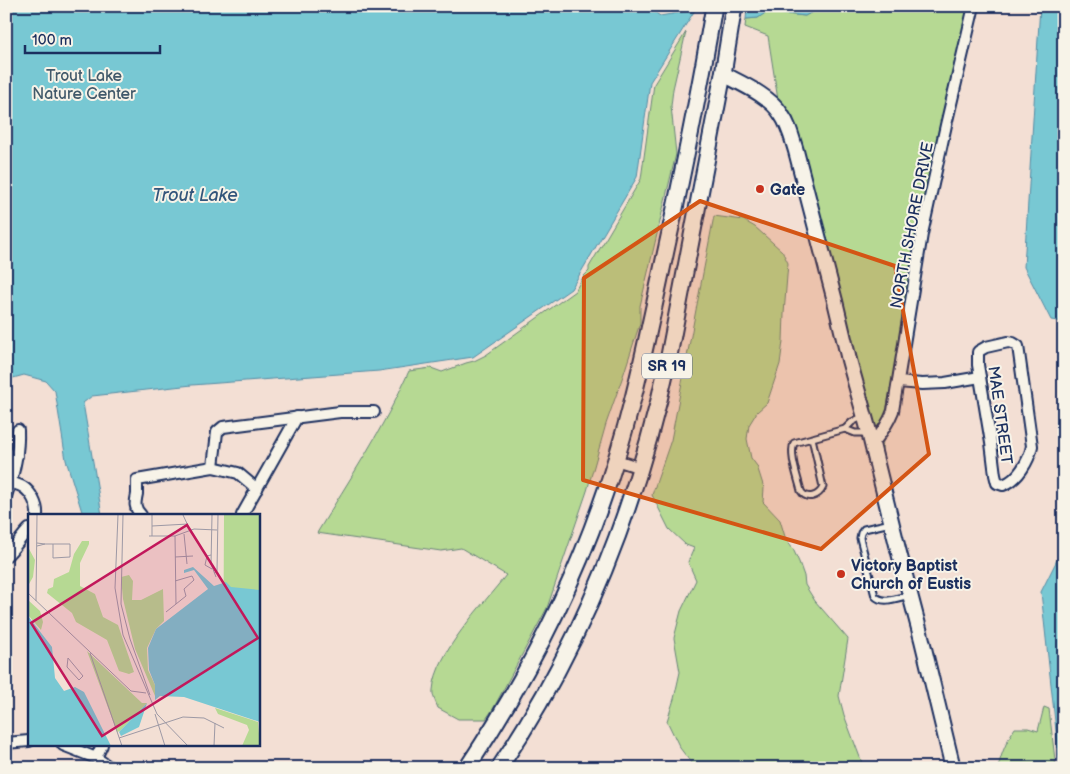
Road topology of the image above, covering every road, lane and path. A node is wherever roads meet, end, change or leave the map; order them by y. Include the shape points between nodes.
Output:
1 (714, 6) edge
2 (723, 6) edge
3 (734, 6) edge
4 (974, 6) edge
5 (723, 74) junction
6 (684, 166) junction
7 (980, 377) junction
8 (898, 382) junction
9 (374, 412) dead end
10 (864, 416) junction
11 (297, 417) junction
12 (18, 430) dead end
13 (845, 430) junction
14 (812, 438) junction
15 (870, 439) junction
16 (6, 453) edge
17 (17, 456) junction
18 (616, 460) junction
19 (213, 467) junction
20 (641, 468) junction
21 (11, 482) junction
22 (257, 489) junction
23 (6, 496) edge
24 (37, 514) edge
25 (140, 514) edge
26 (243, 514) edge
27 (891, 523) junction
28 (28, 530) edge
29 (6, 556) edge
30 (910, 595) junction
31 (28, 741) edge
32 (6, 744) edge
33 (66, 746) edge
34 (102, 746) edge
35 (96, 758) junction
36 (111, 768) edge
37 (467, 768) edge
38 (499, 768) edge
39 (953, 768) edge

1 - 6 main road, SR 19
2 - 5 main road via 715,52 718,69
3 - 5 main road, SR 19
4 - 8 street, NORTH SHORE DRIVE via 922,234
5 - 6 main road via 705,99
5 - 10 main road via 776,107 788,126
5 - 20 main road, SR 19 via 661,397
6 - 18 main road, SR 19 via 644,353
7 - 7 street, MAE STREET via 979,351 1008,342 1018,346 1032,446 1031,454 1008,484 997,483
7 - 8 street via 945,383
8 - 15 street, NORTH SHORE DRIVE via 890,421 882,433
9 - 11 street
10 - 13 lane
10 - 15 main road
11 - 19 street via 223,427 217,432
11 - 22 street
12 - 17 street
13 - 14 lane
13 - 15 lane
14 - 14 lane via 794,443 792,447 801,490 808,497 817,495 823,487
15 - 27 main road
16 - 17 street
17 - 21 street
18 - 20 street
18 - 37 main road, SR 19 via 563,598 522,680
19 - 22 street via 238,473
19 - 25 street via 137,480 135,503
20 - 38 main road, SR 19 via 626,515 590,603 548,687
21 - 23 street
21 - 24 street via 29,492
22 - 26 street
27 - 30 main road
27 - 30 lane via 864,529 861,533 875,596 884,600
28 - 29 street
30 - 39 main road
31 - 32 street
33 - 35 street
34 - 35 street
35 - 36 street

